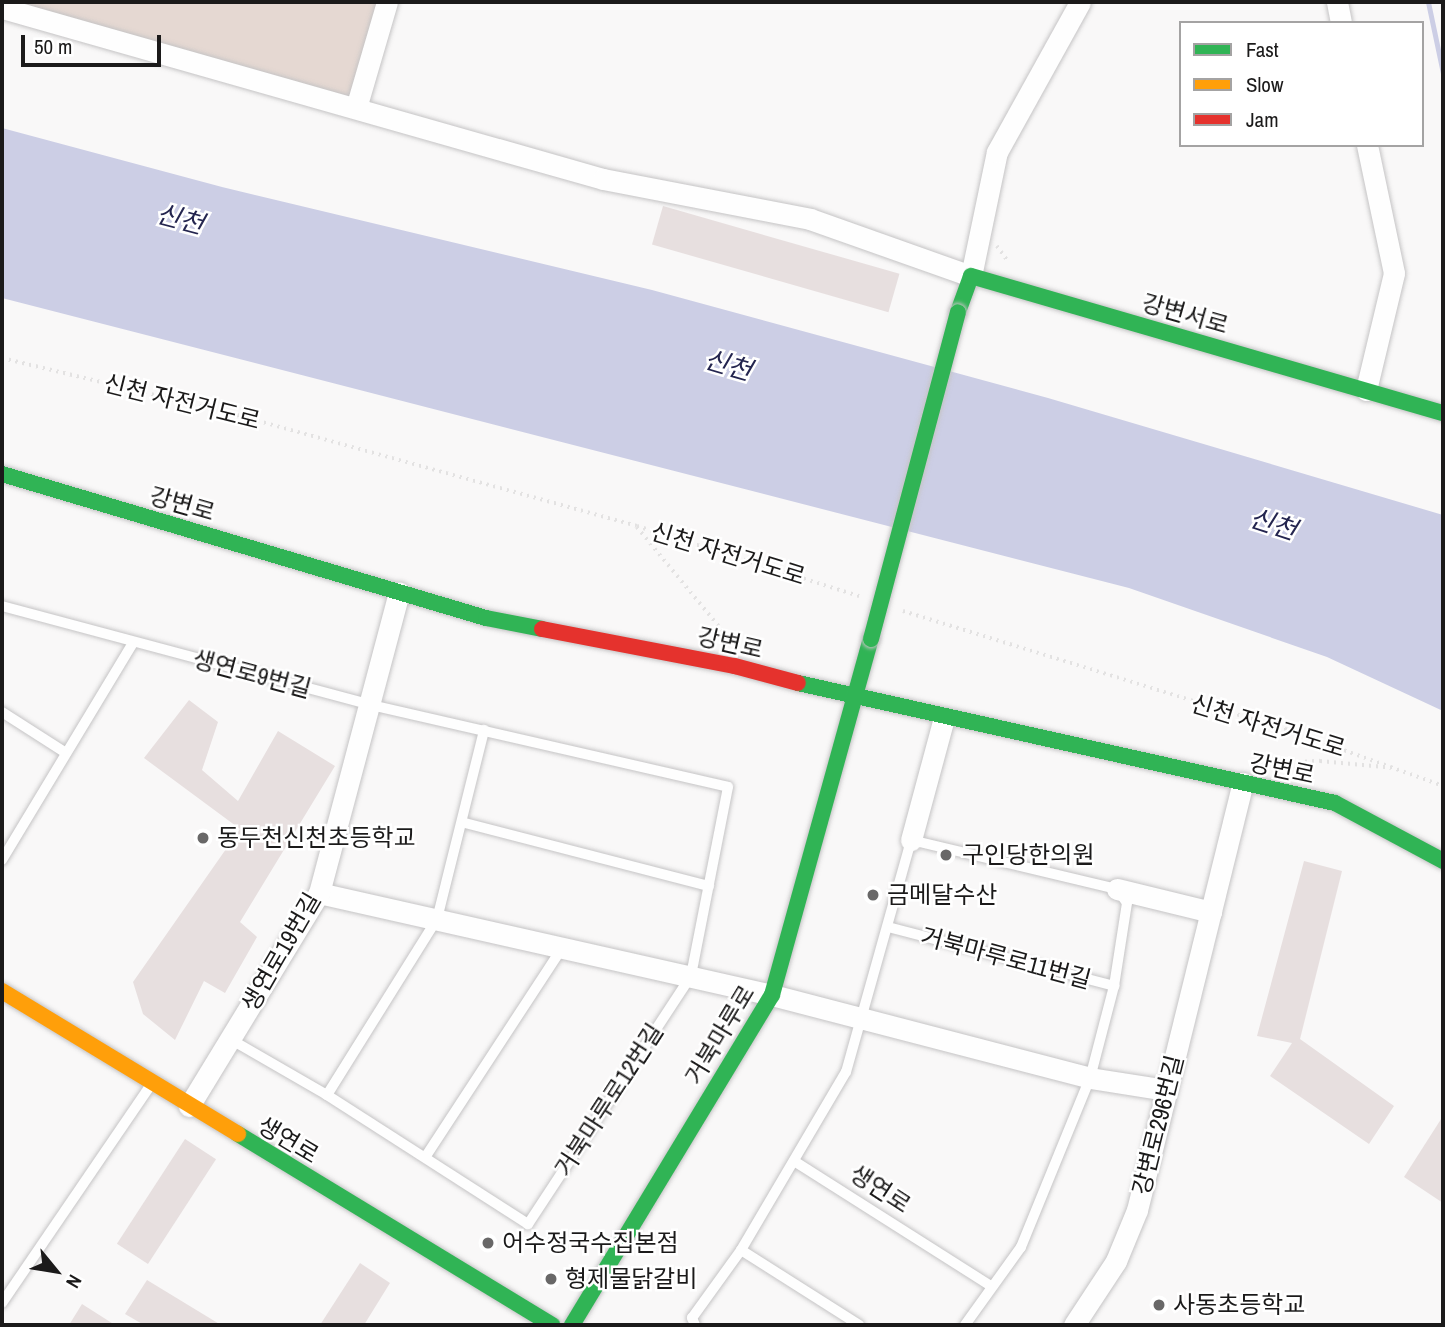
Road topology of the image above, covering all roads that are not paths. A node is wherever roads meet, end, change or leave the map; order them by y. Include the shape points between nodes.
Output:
1 (387, 2) edge
2 (1080, 2) edge
3 (1337, 2) edge
4 (2, 8) edge
5 (1341, 21) edge
6 (356, 108) junction
7 (1367, 147) edge
8 (971, 276) junction
9 (1376, 394) junction
10 (1443, 413) edge
11 (2, 474) edge
12 (399, 592) junction
13 (2, 606) edge
14 (132, 642) junction
15 (857, 699) junction
16 (371, 705) junction
17 (2, 712) edge
18 (944, 718) junction
19 (484, 730) junction
20 (66, 753) junction
21 (1243, 783) junction
22 (465, 823) junction
23 (911, 840) junction
24 (5, 846) edge
25 (2, 860) edge
26 (1443, 861) edge
27 (709, 886) junction
28 (1117, 889) junction
29 (319, 892) junction
30 (1211, 912) junction
31 (437, 919) junction
32 (888, 927) junction
33 (563, 947) junction
34 (691, 976) junction
35 (1114, 986) junction
36 (2, 990) edge
37 (772, 995) junction
38 (863, 1021) junction
39 (230, 1039) junction
40 (1090, 1078) junction
41 (152, 1084) junction
42 (1167, 1090) junction
43 (327, 1095) junction
44 (189, 1106) junction
45 (426, 1156) junction
46 (794, 1161) junction
47 (741, 1250) junction
48 (990, 1286) junction
49 (2, 1303) edge
50 (552, 1325) edge
51 (572, 1325) edge
52 (695, 1325) edge
53 (859, 1325) edge
54 (965, 1325) edge
55 (1074, 1325) edge

1 - 6 street
2 - 8 street via 997,152
3 - 5 street
4 - 6 street
6 - 8 street via 603,179 810,219
7 - 9 street via 1394,274
8 - 9 street, 강변서로
8 - 15 street, 거북마루로, bridge
9 - 10 street, 강변서로
11 - 12 street, 강변로
12 - 15 street, 강변로 via 486,618 735,666
12 - 16 street, 생연로19번길
13 - 14 lane, 생연로9번길
14 - 16 lane, 생연로9번길
14 - 20 lane
15 - 18 street, 강변로
15 - 37 street, 거북마루로
16 - 19 lane
16 - 29 street, 생연로19번길
17 - 20 lane
18 - 21 street, 강변로
18 - 23 street, 거북마루로11번길
19 - 22 lane
19 - 27 lane, 거북마루로12번길 via 728,787
20 - 24 lane
21 - 26 street, 강변로 via 1335,803
21 - 30 street, 강변로296번길
22 - 27 lane
22 - 31 lane
23 - 28 lane
23 - 32 lane, 거북마루로11번길
24 - 25 lane
27 - 34 lane, 거북마루로12번길
28 - 30 street
28 - 35 lane via 1127,903
29 - 31 street
29 - 39 street, 생연로19번길
30 - 42 street, 강변로296번길
31 - 33 street
31 - 43 lane
32 - 35 lane, 거북마루로11번길
32 - 38 lane, 거북마루로11번길
33 - 34 street
33 - 45 lane
34 - 37 street
34 - 45 lane, 거북마루로12번길 via 528,1224
35 - 40 lane, 거북마루로11번길
36 - 41 street, 생연로
37 - 38 street
37 - 51 street, 거북마루로
38 - 40 street
38 - 46 lane, 거북마루로11번길 via 846,1072
39 - 43 lane
39 - 44 street, 생연로19번길
40 - 42 street
40 - 48 lane, 거북마루로11번길 via 1021,1247
41 - 44 street, 생연로
41 - 49 lane
42 - 55 street, 강변로296번길 via 1137,1210 1116,1261
43 - 45 lane
44 - 50 street, 생연로
46 - 47 lane
46 - 48 lane, 생연로
47 - 52 lane via 692,1318
47 - 53 lane
48 - 54 lane

